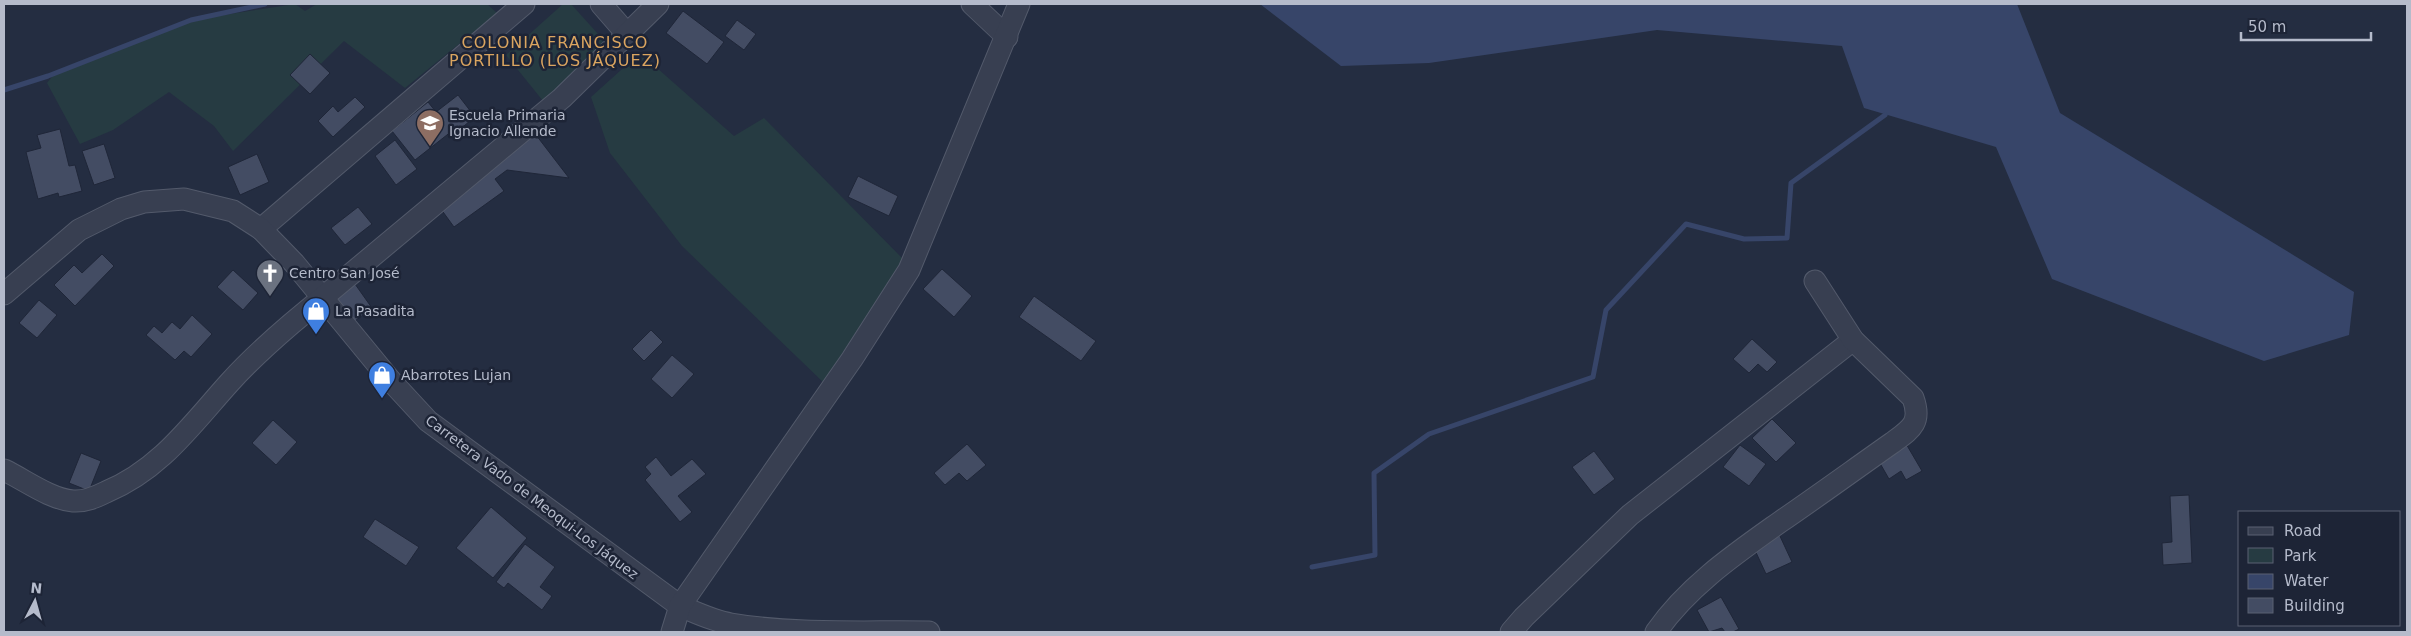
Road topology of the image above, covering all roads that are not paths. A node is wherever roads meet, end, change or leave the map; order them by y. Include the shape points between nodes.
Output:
1 (524, 4) edge
2 (601, 4) edge
3 (658, 4) edge
4 (972, 4) edge
5 (1019, 4) edge
6 (627, 34) junction
7 (1007, 37) junction
8 (261, 229) junction
9 (1814, 281) dead end
10 (4, 294) edge
11 (324, 298) junction
12 (1854, 340) junction
13 (4, 470) edge
14 (680, 606) junction
15 (672, 632) edge
16 (880, 632) edge
17 (929, 632) edge
18 (1511, 632) edge
19 (1656, 632) edge

1 - 8 street
2 - 6 street
3 - 6 street
4 - 7 street
5 - 7 street
6 - 11 street via 562,98
7 - 14 street via 909,270 852,359
8 - 10 street, Carretera Vado de Meoqui-Los Jáquez via 233,211 208,203 184,199 144,202 121,209 79,230
8 - 11 street, Carretera Vado de Meoqui-Los Jáquez
9 - 12 street
11 - 13 street via 254,357 156,463 125,484 93,498 73,501
11 - 14 street, Carretera Vado de Meoqui-Los Jáquez via 428,421
12 - 18 street via 1630,515
12 - 19 street via 1912,398 1917,410 1910,430 1696,585
14 - 15 street
14 - 16 street, Carretera Vado de Meoqui-Los Jáquez via 744,626
16 - 17 street, Carretera Vado de Meoqui-Los Jáquez

